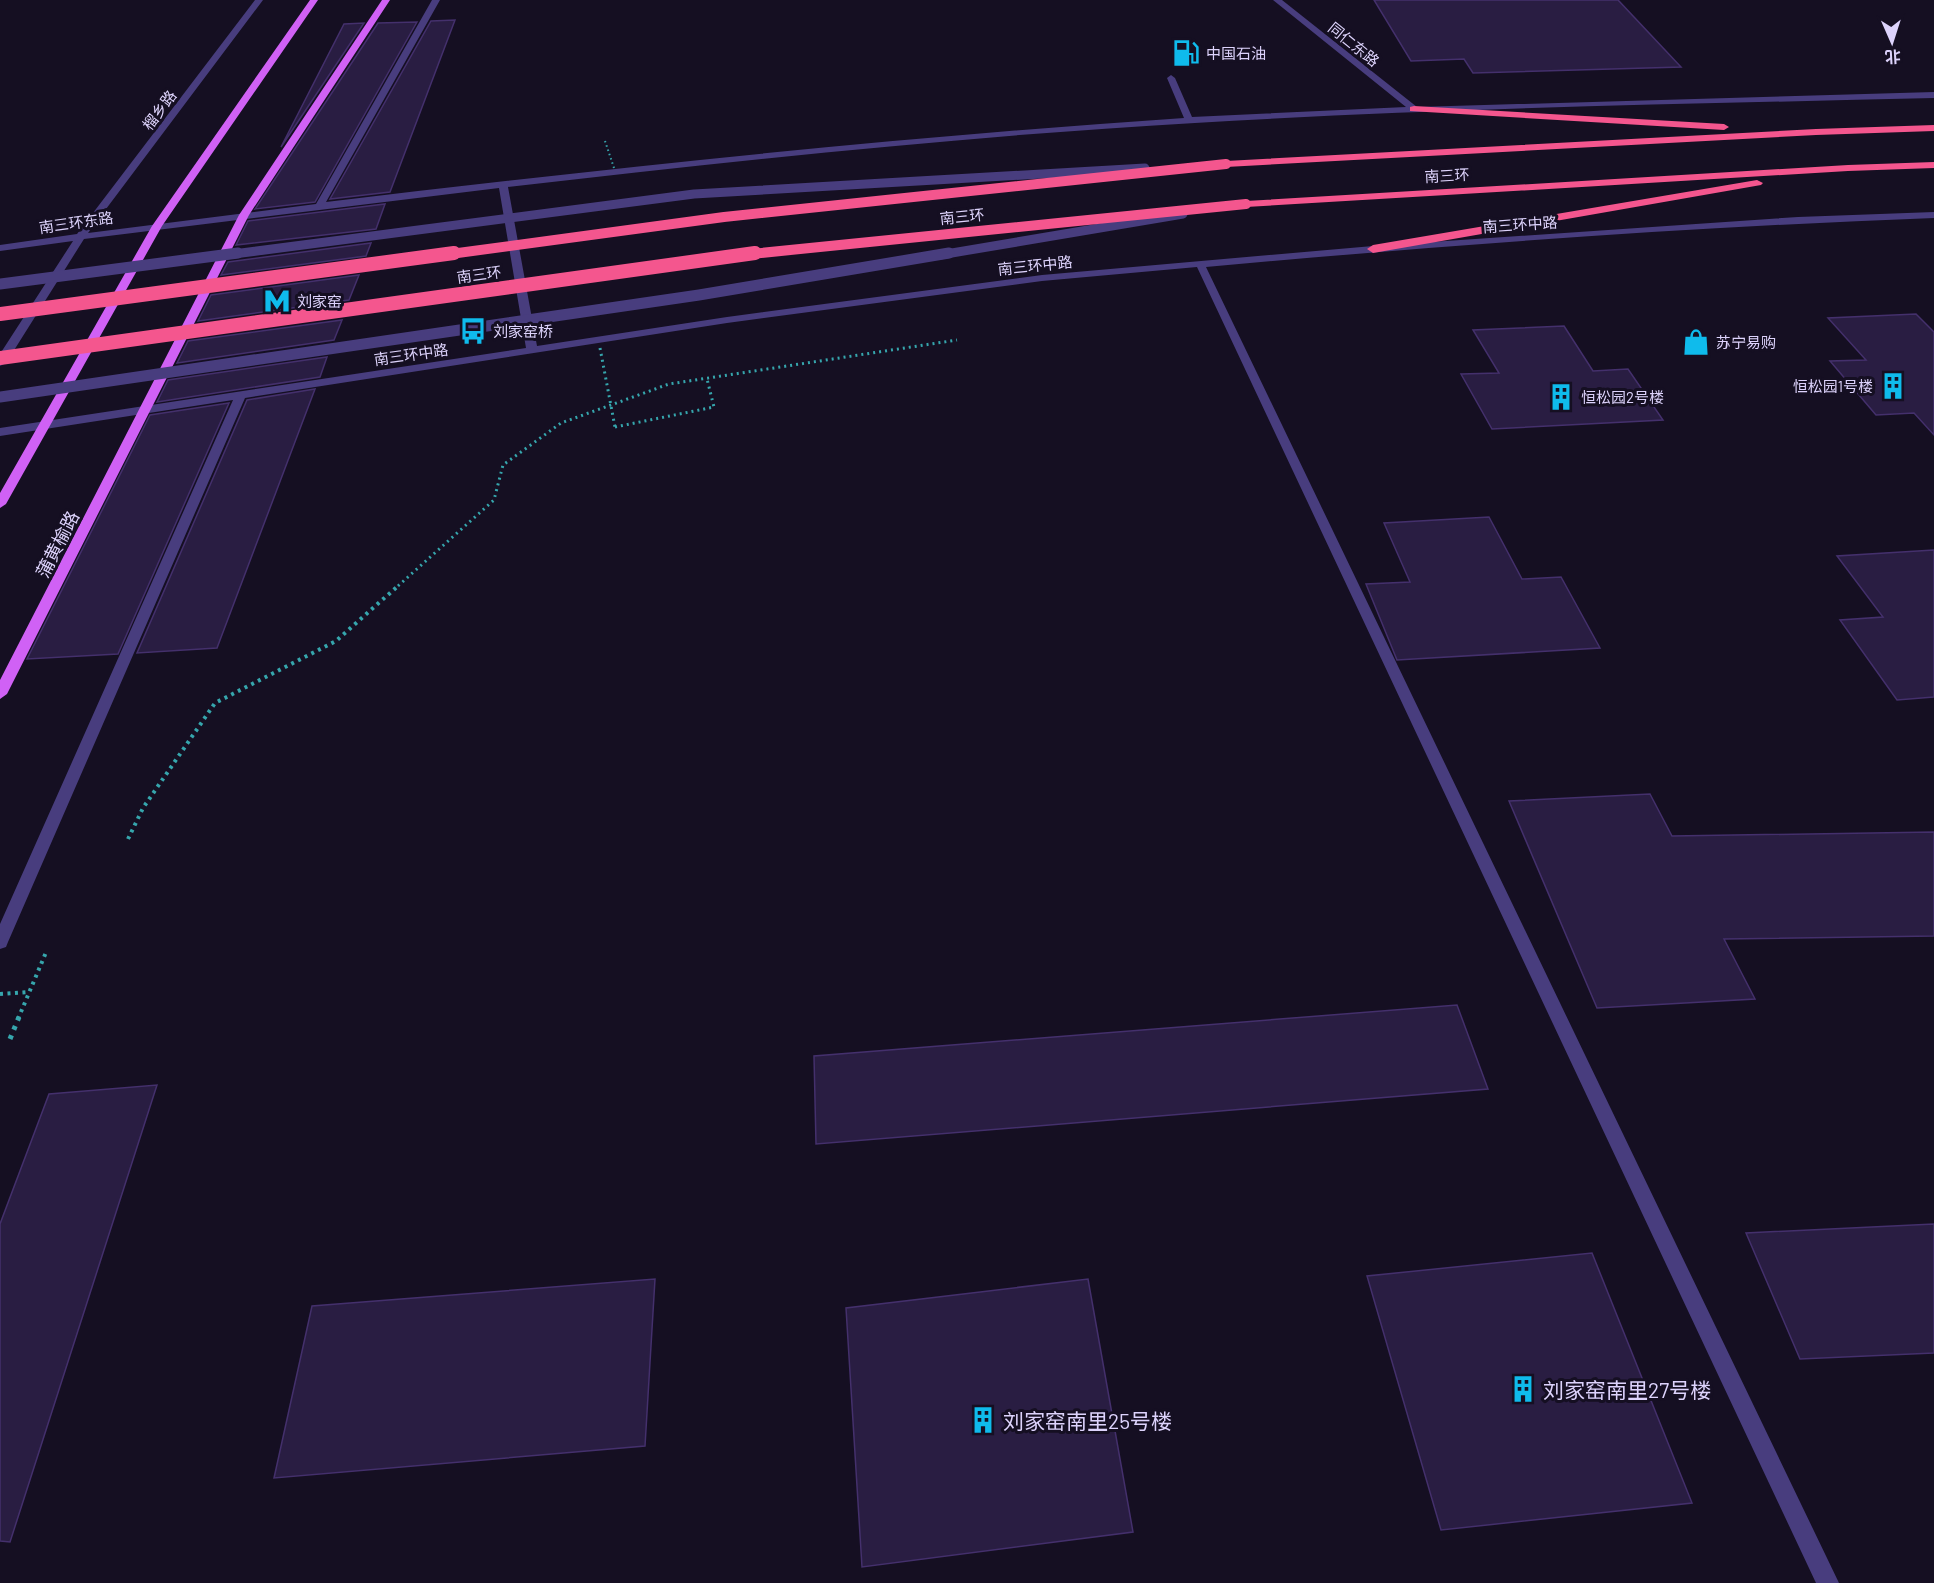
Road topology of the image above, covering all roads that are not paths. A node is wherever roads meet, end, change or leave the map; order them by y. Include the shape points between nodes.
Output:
1 (259, 0) edge
2 (314, 0) edge
3 (386, 0) edge
4 (436, 0) edge
5 (1277, 0) edge
6 (1170, 78) dead end
7 (1934, 95) edge
8 (1414, 109) junction
9 (1189, 120) junction
10 (1934, 128) edge
11 (1816, 132) junction
12 (1226, 164) junction
13 (1934, 165) edge
14 (1848, 168) junction
15 (503, 184) junction
16 (1246, 204) junction
17 (320, 205) junction
18 (244, 215) junction
19 (1934, 215) edge
20 (157, 226) junction
21 (81, 236) junction
22 (0, 248) edge
23 (1373, 249) junction
24 (1201, 266) junction
25 (0, 284) edge
26 (0, 314) edge
27 (532, 351) junction
28 (0, 358) edge
29 (0, 363) edge
30 (241, 394) junction
31 (0, 397) edge
32 (147, 409) junction
33 (46, 425) junction
34 (0, 432) edge
35 (0, 504) edge
36 (0, 694) edge
37 (0, 942) edge
38 (1828, 1583) edge

1 - 21 street, 榴乡路
2 - 20 main road
3 - 18 main road
4 - 17 street
5 - 8 street, 同仁东路
6 - 9 street
7 - 8 street
8 - 9 street
8 - 11 highway
9 - 15 street
10 - 11 highway, 南三环
11 - 12 highway, 南三环
12 - 25 street, bridge via 694,195
12 - 26 highway, 南三环, bridge via 724,217
13 - 14 highway, 南三环
14 - 16 highway, 南三环
14 - 23 highway
15 - 17 street
15 - 27 street
16 - 28 highway, 南三环, bridge via 727,256
16 - 31 street, 南三环中路, bridge via 699,295
17 - 18 street
18 - 20 street, 南三环东路
18 - 32 main road, 蒲黄榆路
19 - 23 street, 南三环中路 via 1798,220
20 - 21 street, 南三环东路
20 - 33 main road
21 - 22 street, 南三环东路
21 - 29 street, 榴乡路
23 - 24 street, 南三环中路
24 - 27 street, 南三环中路 via 1042,278 727,320
24 - 38 street
27 - 30 street, 南三环中路
30 - 32 street, 南三环中路
30 - 37 street
32 - 33 street, 南三环中路
32 - 36 main road, 蒲黄榆路
33 - 34 street
33 - 35 main road

